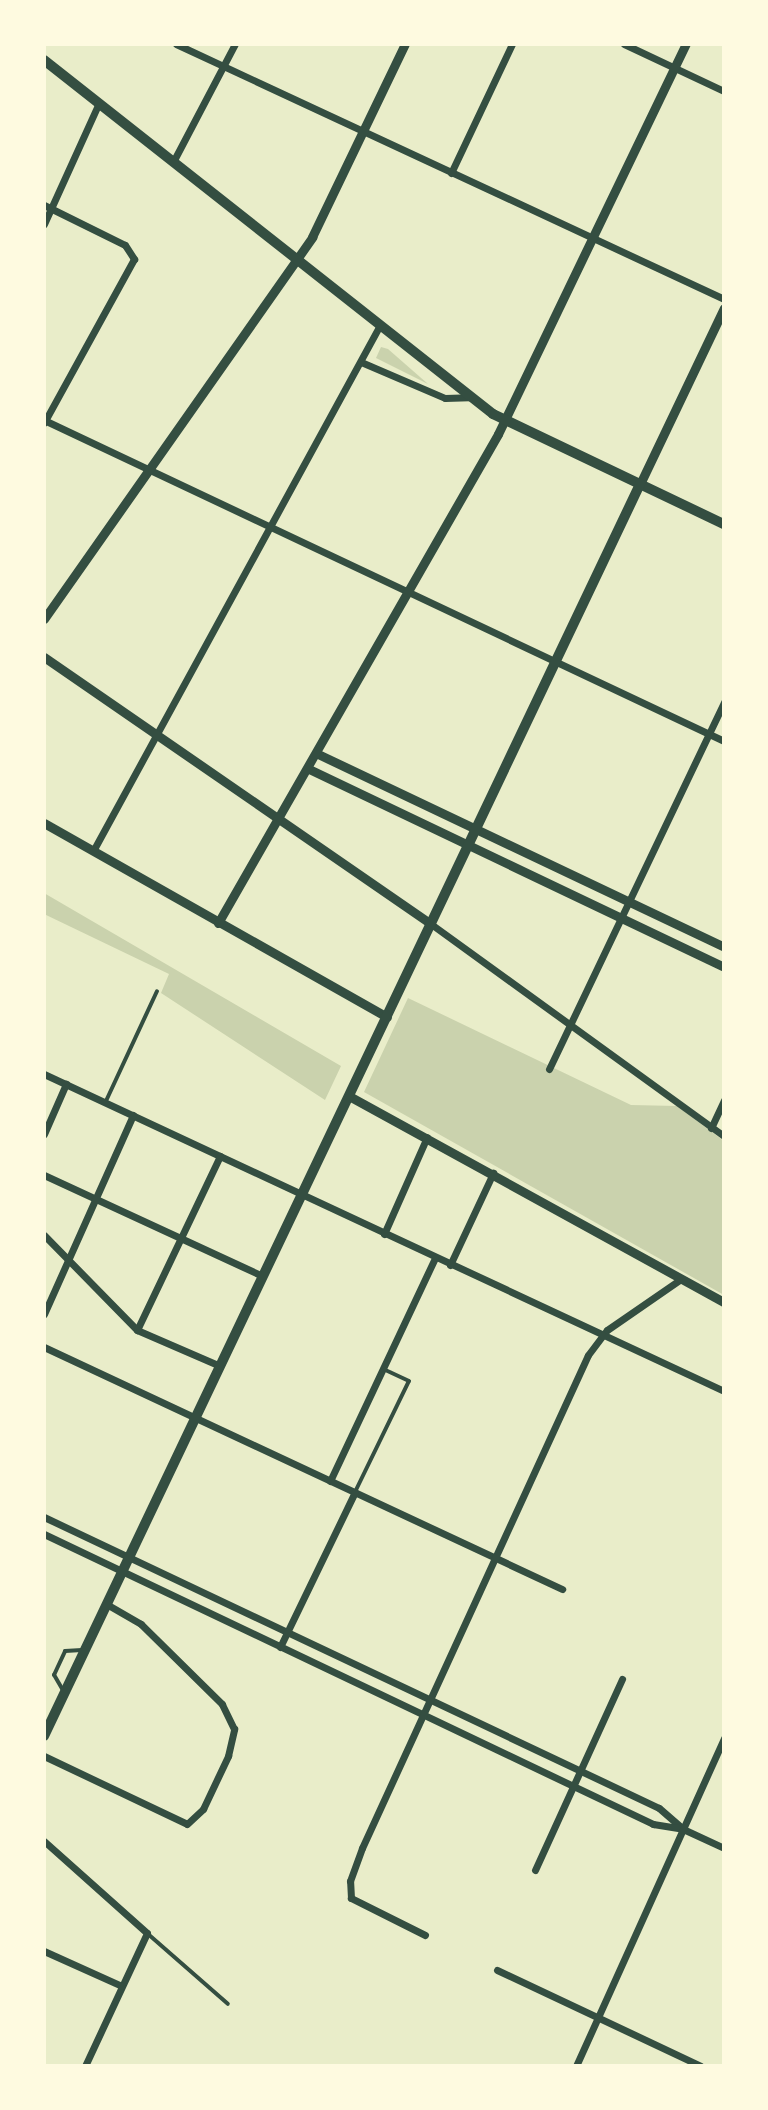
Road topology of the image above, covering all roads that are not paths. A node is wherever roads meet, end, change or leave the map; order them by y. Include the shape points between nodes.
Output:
1 (176, 44) edge
2 (235, 44) edge
3 (405, 44) edge
4 (512, 44) edge
5 (624, 44) edge
6 (686, 44) edge
7 (44, 60) edge
8 (224, 66) junction
9 (675, 68) junction
10 (724, 91) edge
11 (99, 103) junction
12 (364, 131) junction
13 (173, 162) junction
14 (451, 173) junction
15 (48, 207) edge
16 (44, 224) edge
17 (593, 240) junction
18 (297, 261) junction
19 (724, 299) edge
20 (724, 308) edge
21 (380, 325) junction
22 (361, 362) junction
23 (469, 397) junction
24 (505, 420) junction
25 (44, 422) edge
26 (150, 470) junction
27 (640, 484) junction
28 (724, 524) edge
29 (272, 527) junction
30 (410, 592) junction
31 (44, 619) edge
32 (44, 657) edge
33 (556, 661) junction
34 (724, 702) edge
35 (709, 734) junction
36 (156, 736) junction
37 (724, 741) edge
38 (318, 754) junction
39 (309, 769) junction
40 (278, 819) junction
41 (44, 823) edge
42 (476, 829) junction
43 (468, 845) junction
44 (93, 851) junction
45 (630, 902) junction
46 (622, 918) junction
47 (218, 923) junction
48 (431, 924) junction
49 (724, 947) edge
50 (724, 967) edge
51 (157, 991) dead end
52 (387, 1017) junction
53 (570, 1025) junction
54 (549, 1069) dead end
55 (44, 1074) edge
56 (66, 1084) junction
57 (349, 1096) junction
58 (724, 1100) edge
59 (105, 1102) junction
60 (133, 1115) junction
61 (711, 1128) junction
62 (44, 1134) edge
63 (724, 1136) edge
64 (427, 1137) junction
65 (220, 1156) junction
66 (493, 1172) junction
67 (44, 1175) edge
68 (302, 1195) junction
69 (96, 1199) junction
70 (384, 1234) junction
71 (44, 1235) edge
72 (180, 1238) junction
73 (70, 1258) junction
74 (435, 1258) junction
75 (450, 1265) junction
76 (263, 1276) junction
77 (681, 1279) junction
78 (724, 1302) edge
79 (44, 1314) edge
80 (137, 1330) junction
81 (602, 1334) junction
82 (44, 1347) edge
83 (220, 1366) junction
84 (383, 1369) junction
85 (724, 1391) edge
86 (195, 1418) junction
87 (330, 1481) junction
88 (355, 1492) junction
89 (44, 1517) edge
90 (44, 1534) edge
91 (129, 1558) junction
92 (495, 1558) junction
93 (122, 1572) junction
94 (562, 1589) dead end
95 (107, 1604) junction
96 (287, 1632) junction
97 (280, 1647) junction
98 (85, 1650) junction
99 (622, 1679) dead end
100 (65, 1693) junction
101 (429, 1700) junction
102 (422, 1714) junction
103 (44, 1736) edge
104 (724, 1738) edge
105 (44, 1756) edge
106 (580, 1771) junction
107 (574, 1786) junction
108 (683, 1829) junction
109 (44, 1841) edge
110 (724, 1848) edge
111 (535, 1870) dead end
112 (147, 1933) junction
113 (425, 1935) dead end
114 (44, 1951) edge
115 (497, 1970) dead end
116 (122, 1986) junction
117 (228, 2004) dead end
118 (598, 2015) junction
119 (85, 2066) edge
120 (576, 2066) edge
121 (701, 2066) edge

1 - 8 street
2 - 8 street
3 - 12 street
4 - 14 street
5 - 9 street
6 - 9 street
7 - 11 main road
8 - 12 street
8 - 13 street
9 - 10 street
9 - 17 street
11 - 13 main road
11 - 15 street
12 - 14 street
12 - 18 street
13 - 18 main road
14 - 17 street
15 - 16 street
15 - 25 street via 125,245 134,259
17 - 19 street
17 - 24 street
18 - 21 main road
18 - 26 street
20 - 27 street
21 - 22 street
21 - 23 main road
22 - 23 street via 445,398
22 - 29 street
23 - 24 main road
24 - 27 main road
24 - 30 street
25 - 26 street
26 - 29 street
26 - 31 street
27 - 28 main road
27 - 33 main road
29 - 30 street
29 - 36 street
30 - 33 street
30 - 38 street
32 - 36 street
33 - 35 street
33 - 42 main road
34 - 35 street
35 - 37 street
35 - 45 street
36 - 40 street
36 - 44 street
38 - 39 street
38 - 42 street
39 - 40 street
39 - 43 street
40 - 47 street
40 - 48 street
41 - 44 street
42 - 43 main road
42 - 45 street
43 - 46 street
43 - 48 main road
44 - 47 street
45 - 46 street
45 - 49 street
46 - 50 street
46 - 53 street
47 - 52 street
48 - 52 main road
48 - 53 street
51 - 59 lane
52 - 57 main road
53 - 54 street
53 - 61 street
55 - 56 street
56 - 59 street
56 - 62 street
57 - 64 street
57 - 68 main road
58 - 61 street
59 - 60 street
60 - 65 street
60 - 69 street
61 - 63 street
64 - 66 street
64 - 70 street
65 - 68 street
65 - 72 street
66 - 75 street
66 - 77 street
67 - 69 street
68 - 70 street
68 - 76 main road
69 - 72 street
69 - 73 street
70 - 74 street
71 - 73 street
72 - 76 street
72 - 80 street
73 - 79 street
73 - 80 street
74 - 75 street
74 - 84 street
75 - 81 street
76 - 83 main road
77 - 78 street
77 - 81 street
80 - 83 street
81 - 85 street
81 - 92 street
82 - 86 street
83 - 86 main road
84 - 87 street
84 - 88 lane via 409,1381
86 - 87 street
86 - 91 main road
87 - 88 street
88 - 92 street
88 - 96 street
89 - 91 street
90 - 93 street
91 - 93 main road
91 - 96 street
92 - 94 street
92 - 101 street
93 - 95 main road
93 - 97 street
95 - 98 main road
95 - 105 street via 141,1624 222,1704 234,1729 228,1756 203,1809 187,1824
96 - 97 street
96 - 101 street
97 - 102 street
98 - 100 main road
98 - 100 lane via 65,1651 54,1675
99 - 106 street
100 - 103 main road
101 - 102 street
101 - 106 street
102 - 107 street
102 - 113 street via 348,1890 359,1904
104 - 108 street
106 - 107 street
106 - 108 street via 659,1808
107 - 108 street via 653,1824
107 - 111 street
108 - 110 street
108 - 118 street
109 - 112 street
112 - 116 street
112 - 117 lane
114 - 116 street
115 - 118 street
116 - 119 street
118 - 120 street
118 - 121 street

